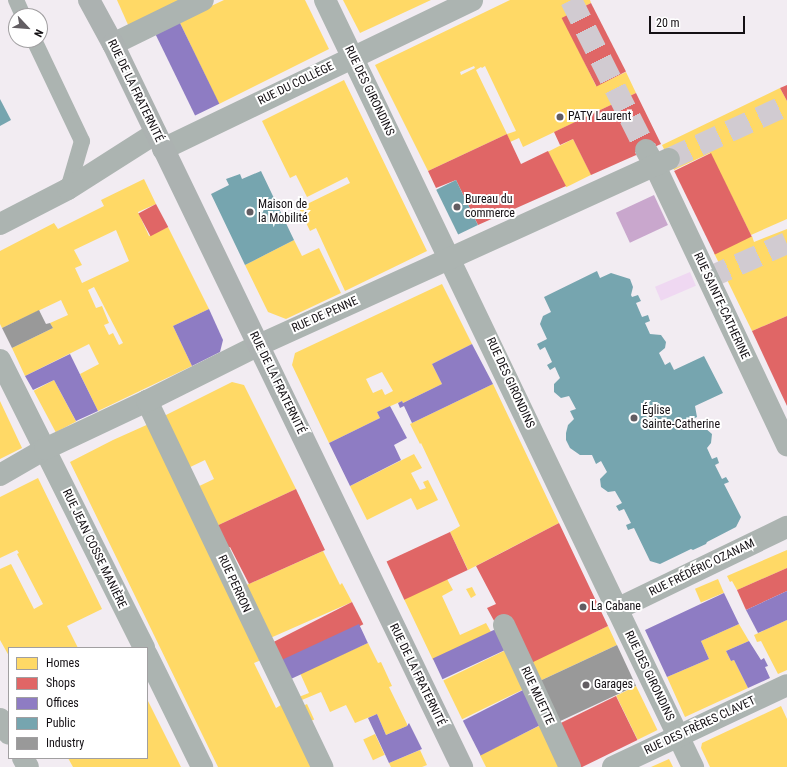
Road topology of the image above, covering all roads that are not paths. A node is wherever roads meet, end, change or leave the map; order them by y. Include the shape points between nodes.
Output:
1 (89, 0) edge
2 (203, 0) edge
3 (325, 0) edge
4 (472, 0) edge
5 (113, 44) junction
6 (38, 48) edge
7 (352, 57) junction
8 (160, 141) junction
9 (656, 159) joint
10 (68, 189) junction
11 (0, 224) edge
12 (450, 259) junction
13 (259, 344) junction
14 (0, 360) edge
15 (147, 401) junction
16 (787, 445) edge
17 (45, 449) junction
18 (0, 475) edge
19 (787, 527) edge
20 (617, 609) junction
21 (504, 625) dead end
22 (144, 647) edge
23 (148, 657) edge
24 (785, 692) edge
25 (0, 719) edge
26 (8, 732) edge
27 (678, 737) junction
28 (202, 767) edge
29 (322, 767) edge
30 (462, 767) edge
31 (570, 767) edge
32 (613, 767) edge
33 (693, 767) edge

1 - 5 main road, RUE DE LA FRATERNITÉ
2 - 5 street
3 - 7 street, RUE DES GIRONDINS
4 - 7 street, RUE DU COLLÈGE
5 - 8 main road, RUE DE LA FRATERNITÉ
6 - 10 lane via 82,141
7 - 8 street, RUE DU COLLÈGE
7 - 12 street, RUE DES GIRONDINS
8 - 10 street, RUE DU COLLÈGE
8 - 13 main road, RUE DE LA FRATERNITÉ
9 - 12 street, RUE DE PENNE
9 - 16 street, RUE SAINTE-CATHERINE
10 - 11 street, RUE DU COLLÈGE
12 - 13 street, RUE DE PENNE
12 - 20 street, RUE DES GIRONDINS
13 - 15 street, RUE DE PENNE
13 - 30 main road, RUE DE LA FRATERNITÉ
14 - 17 street, RUE JEAN COSSE MANIÈRE
15 - 17 street, RUE DE PENNE
15 - 29 street, RUE PERRON
17 - 18 street, RUE DE PENNE
17 - 22 street, RUE JEAN COSSE MANIÈRE
19 - 20 street, RUE FRÉDÉRIC OZANAM
20 - 27 street, RUE DES GIRONDINS
21 - 31 street, RUE MUETTE
23 - 28 street
24 - 27 street, RUE DES FRÈRES CLAVET
25 - 26 street
27 - 32 street, RUE DES FRÈRES CLAVET
27 - 33 street, RUE DES GIRONDINS

